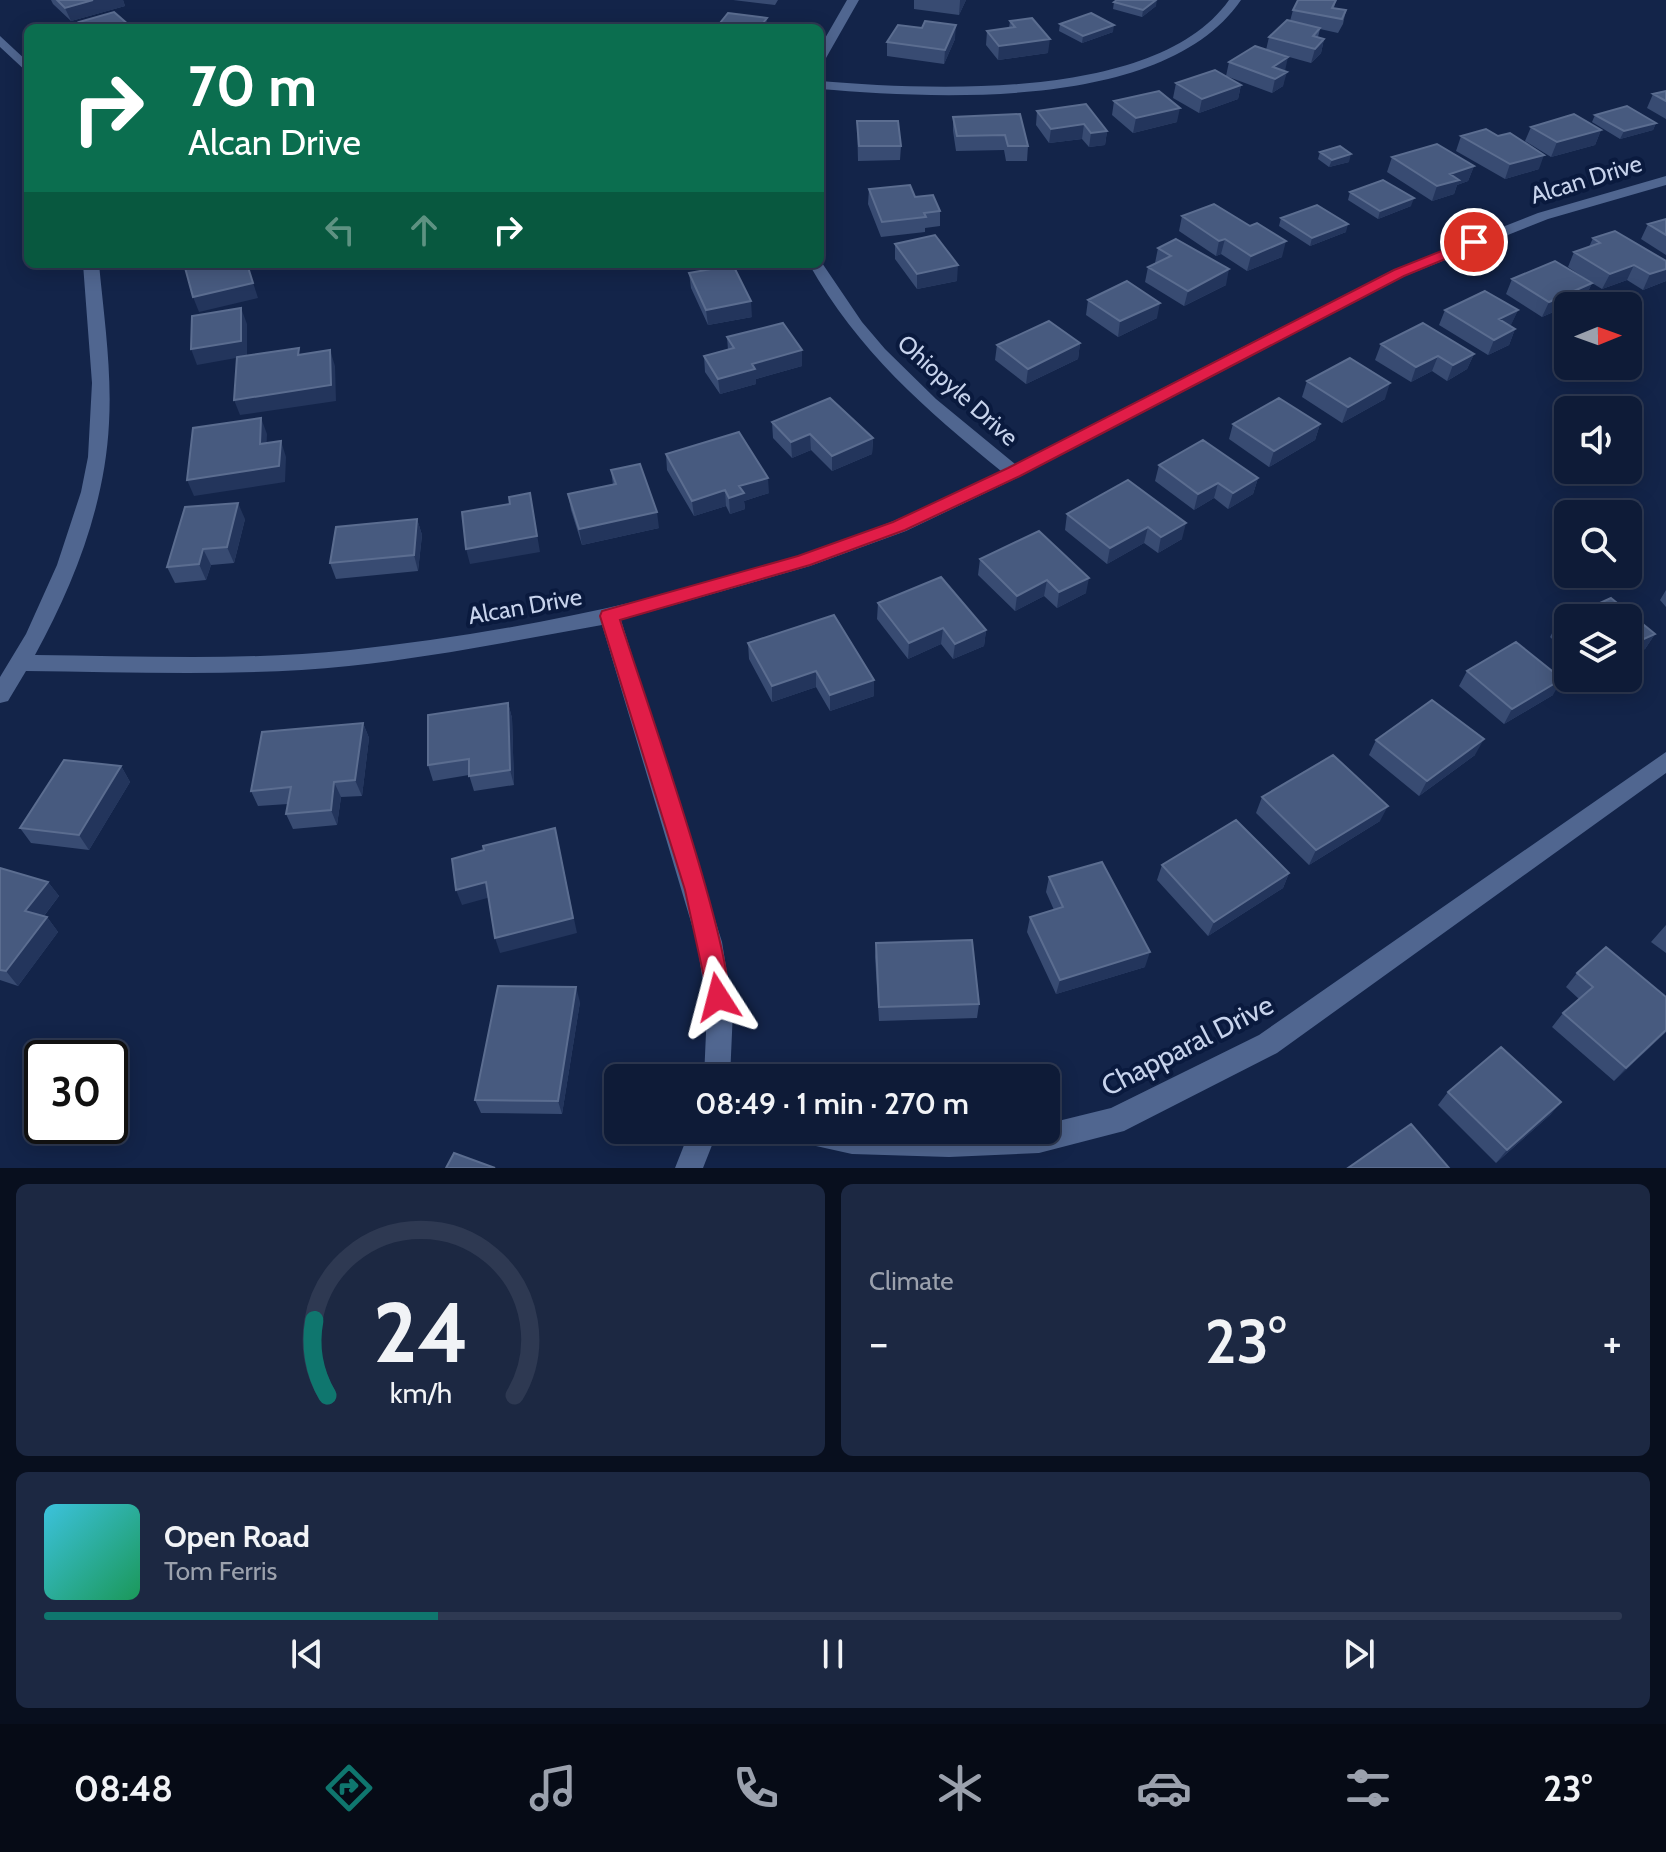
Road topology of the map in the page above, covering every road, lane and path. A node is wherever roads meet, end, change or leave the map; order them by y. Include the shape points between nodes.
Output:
1 (853, 0) edge
2 (1235, 0) edge
3 (0, 40) edge
4 (824, 51) edge
5 (24, 65) edge
6 (824, 85) edge
7 (1666, 180) edge
8 (91, 268) edge
9 (819, 268) edge
10 (1014, 472) junction
11 (609, 616) junction
12 (23, 663) junction
13 (0, 695) edge
14 (1666, 761) edge
15 (719, 1064) edge
16 (1060, 1134) edge
17 (698, 1144) edge
18 (689, 1168) edge

1 - 4 street
2 - 6 street via 1224,19 1170,53 1091,79 1022,91 954,94
3 - 5 street
7 - 10 street, Alcan Drive via 1543,216 1399,273
8 - 12 street via 98,333 98,439 85,511 67,567
9 - 10 street, Ohiopyle Drive via 846,312 894,372
10 - 11 street, Alcan Drive via 899,526 817,556
11 - 12 street, Alcan Drive via 348,658
11 - 15 street via 696,890 716,974 723,1044
12 - 13 street
14 - 16 street, Chapparal Drive via 1268,1044 1114,1121
17 - 18 street

